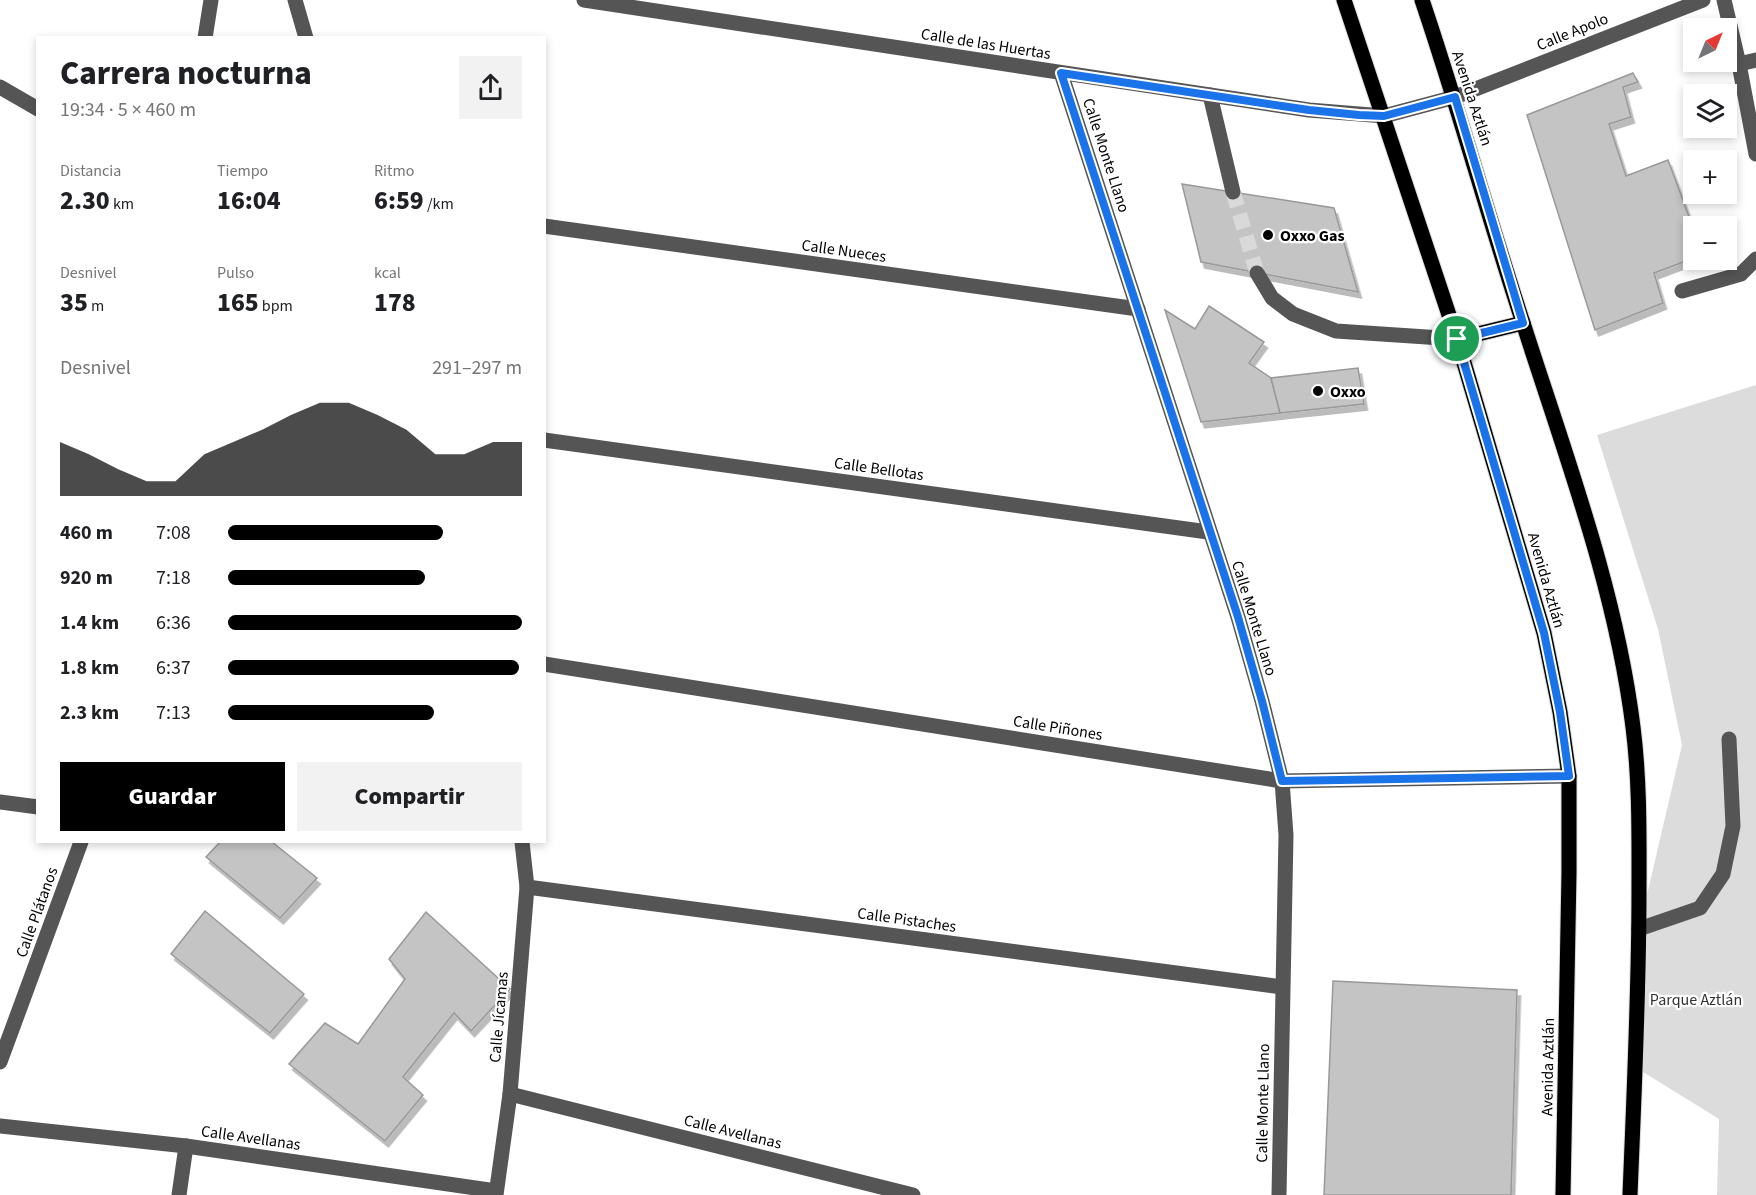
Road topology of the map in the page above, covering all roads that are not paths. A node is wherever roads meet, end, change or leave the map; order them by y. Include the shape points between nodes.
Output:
1 (211, 0) edge
2 (295, 0) edge
3 (584, 0) edge
4 (1344, 0) edge
5 (1422, 0) edge
6 (1704, 0) edge
7 (1725, 0) edge
8 (1669, 6) edge
9 (205, 36) edge
10 (305, 36) edge
11 (1756, 60) edge
12 (1740, 64) junction
13 (1061, 73) junction
14 (0, 87) edge
15 (1210, 95) junction
16 (1455, 97) junction
17 (36, 108) edge
18 (1384, 116) junction
19 (1756, 154) edge
20 (1233, 192) tunnel mouth
21 (546, 226) edge
22 (1756, 259) edge
23 (1257, 273) tunnel mouth
24 (1682, 291) dead end
25 (1138, 309) junction
26 (1523, 323) junction
27 (1457, 339) junction
28 (546, 440) edge
29 (1209, 532) junction
30 (546, 664) edge
31 (1729, 739) dead end
32 (1569, 776) junction
33 (1282, 781) junction
34 (0, 802) edge
35 (36, 807) edge
36 (81, 843) edge
37 (522, 843) edge
38 (527, 887) junction
39 (1639, 929) junction
40 (1282, 987) junction
41 (0, 1062) edge
42 (510, 1094) junction
43 (0, 1126) edge
44 (186, 1146) junction
45 (496, 1193) edge
46 (179, 1195) edge
47 (913, 1195) edge
48 (1279, 1195) edge
49 (1563, 1195) edge
50 (1630, 1195) edge

1 - 9 street
2 - 10 street
3 - 13 street, Calle de las Huertas
4 - 18 main road, Avenida Aztlán
5 - 16 main road, Avenida Aztlán
6 - 8 street, Calle Apolo
7 - 12 street
8 - 16 street, Calle Apolo
11 - 12 street
12 - 19 street
13 - 15 street, Calle de las Huertas
13 - 25 street, Calle Monte Llano
14 - 17 street
15 - 18 street, Calle de las Huertas via 1309,110
15 - 20 street
16 - 18 street, Calle Apolo
16 - 26 main road, Avenida Aztlán
18 - 27 main road, Avenida Aztlán
21 - 25 street, Calle Nueces
22 - 24 street via 1741,274
23 - 27 street via 1272,298 1293,314 1336,331
25 - 29 street, Calle Monte Llano
26 - 27 main road
26 - 39 main road, Avenida Aztlán via 1599,557 1616,625 1633,728
27 - 32 main road, Avenida Aztlán via 1544,633
28 - 29 street, Calle Bellotas
29 - 33 street, Calle Monte Llano via 1238,617
30 - 33 street, Calle Piñones
31 - 39 street via 1732,826 1723,874 1700,908
32 - 33 street, Calle Piñones
32 - 49 main road, Avenida Aztlán
33 - 40 street, Calle Monte Llano via 1286,835
34 - 35 street
36 - 41 street, Calle Plátanos
37 - 38 street, Calle Jícamas
38 - 40 street, Calle Pistaches
38 - 42 street, Calle Jícamas
39 - 50 main road, Avenida Aztlán
40 - 48 street, Calle Monte Llano
42 - 45 street, Calle Jícamas
42 - 47 street, Calle Avellanas
43 - 44 street, Calle Avellanas
44 - 45 street, Calle Avellanas
44 - 46 street

